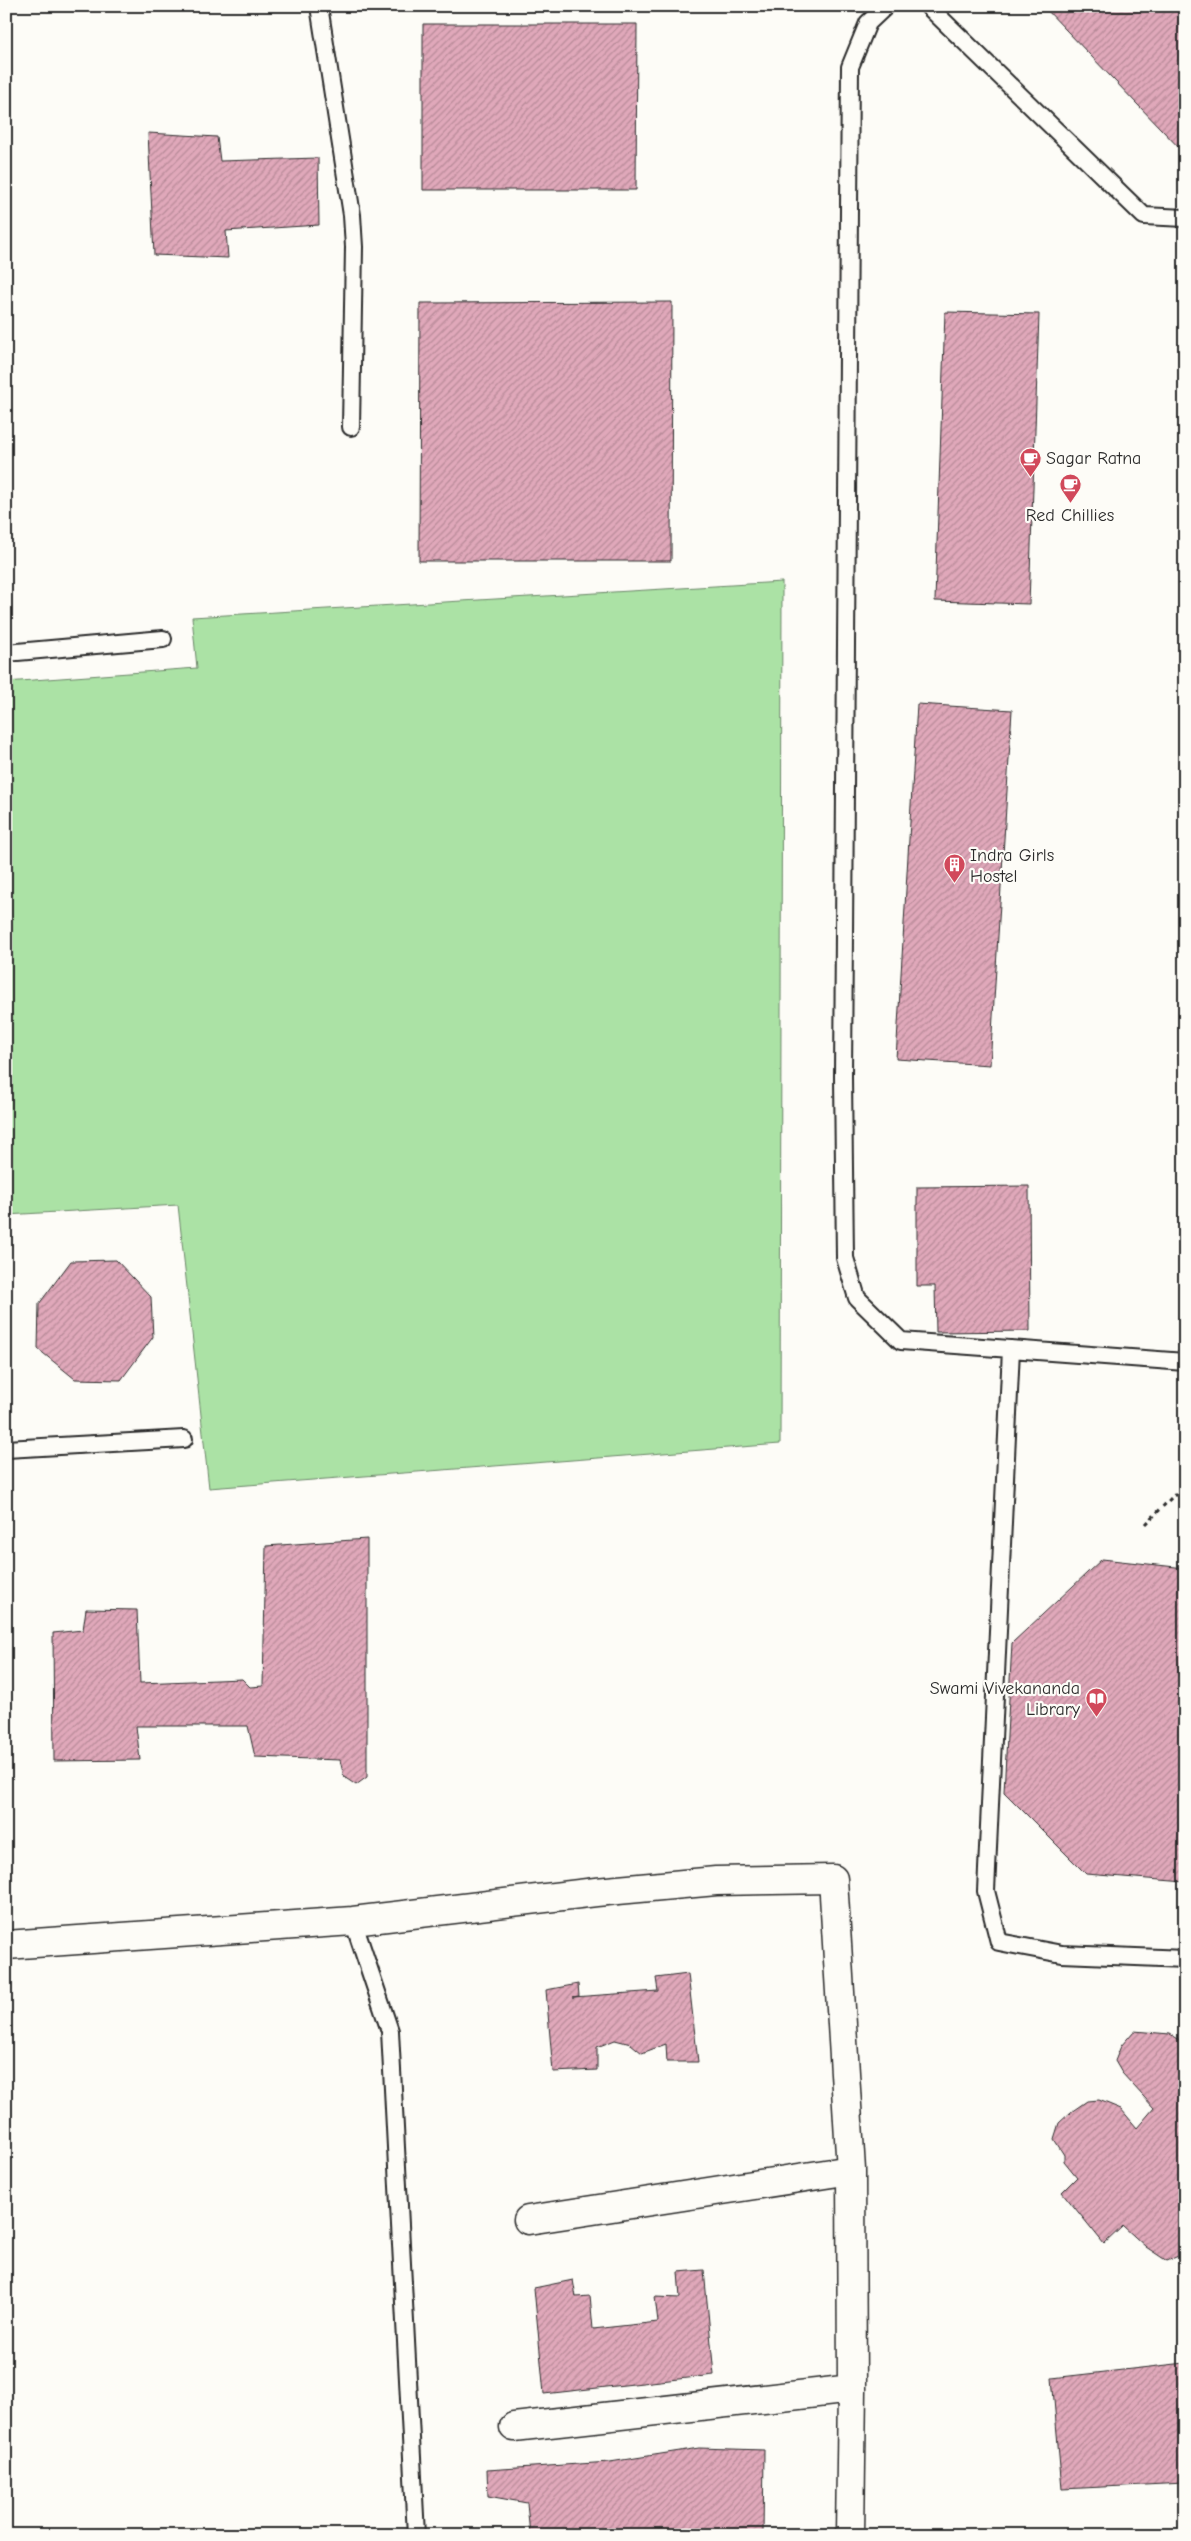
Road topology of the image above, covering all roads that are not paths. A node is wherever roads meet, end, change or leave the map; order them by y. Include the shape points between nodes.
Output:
1 (319, 6) edge
2 (886, 6) edge
3 (928, 6) edge
4 (1185, 218) edge
5 (350, 427) dead end
6 (163, 639) dead end
7 (6, 653) edge
8 (1011, 1349) junction
9 (1185, 1362) edge
10 (184, 1439) dead end
11 (6, 1449) edge
12 (353, 1921) junction
13 (6, 1945) edge
14 (1185, 1959) edge
15 (851, 2170) junction
16 (528, 2220) dead end
17 (852, 2389) junction
18 (514, 2427) dead end
19 (416, 2535) edge
20 (850, 2535) edge

1 - 5 lane via 352,215
2 - 8 lane via 868,23 850,67 843,1076 845,1258 857,1298 901,1341
3 - 4 lane via 1144,216
6 - 7 lane
8 - 9 lane
8 - 14 lane via 986,1892 999,1942 1062,1954
10 - 11 lane
12 - 13 street
12 - 15 street via 716,1881 833,1879
12 - 19 lane via 390,2031
15 - 16 street
15 - 17 street
17 - 18 street
17 - 20 street

